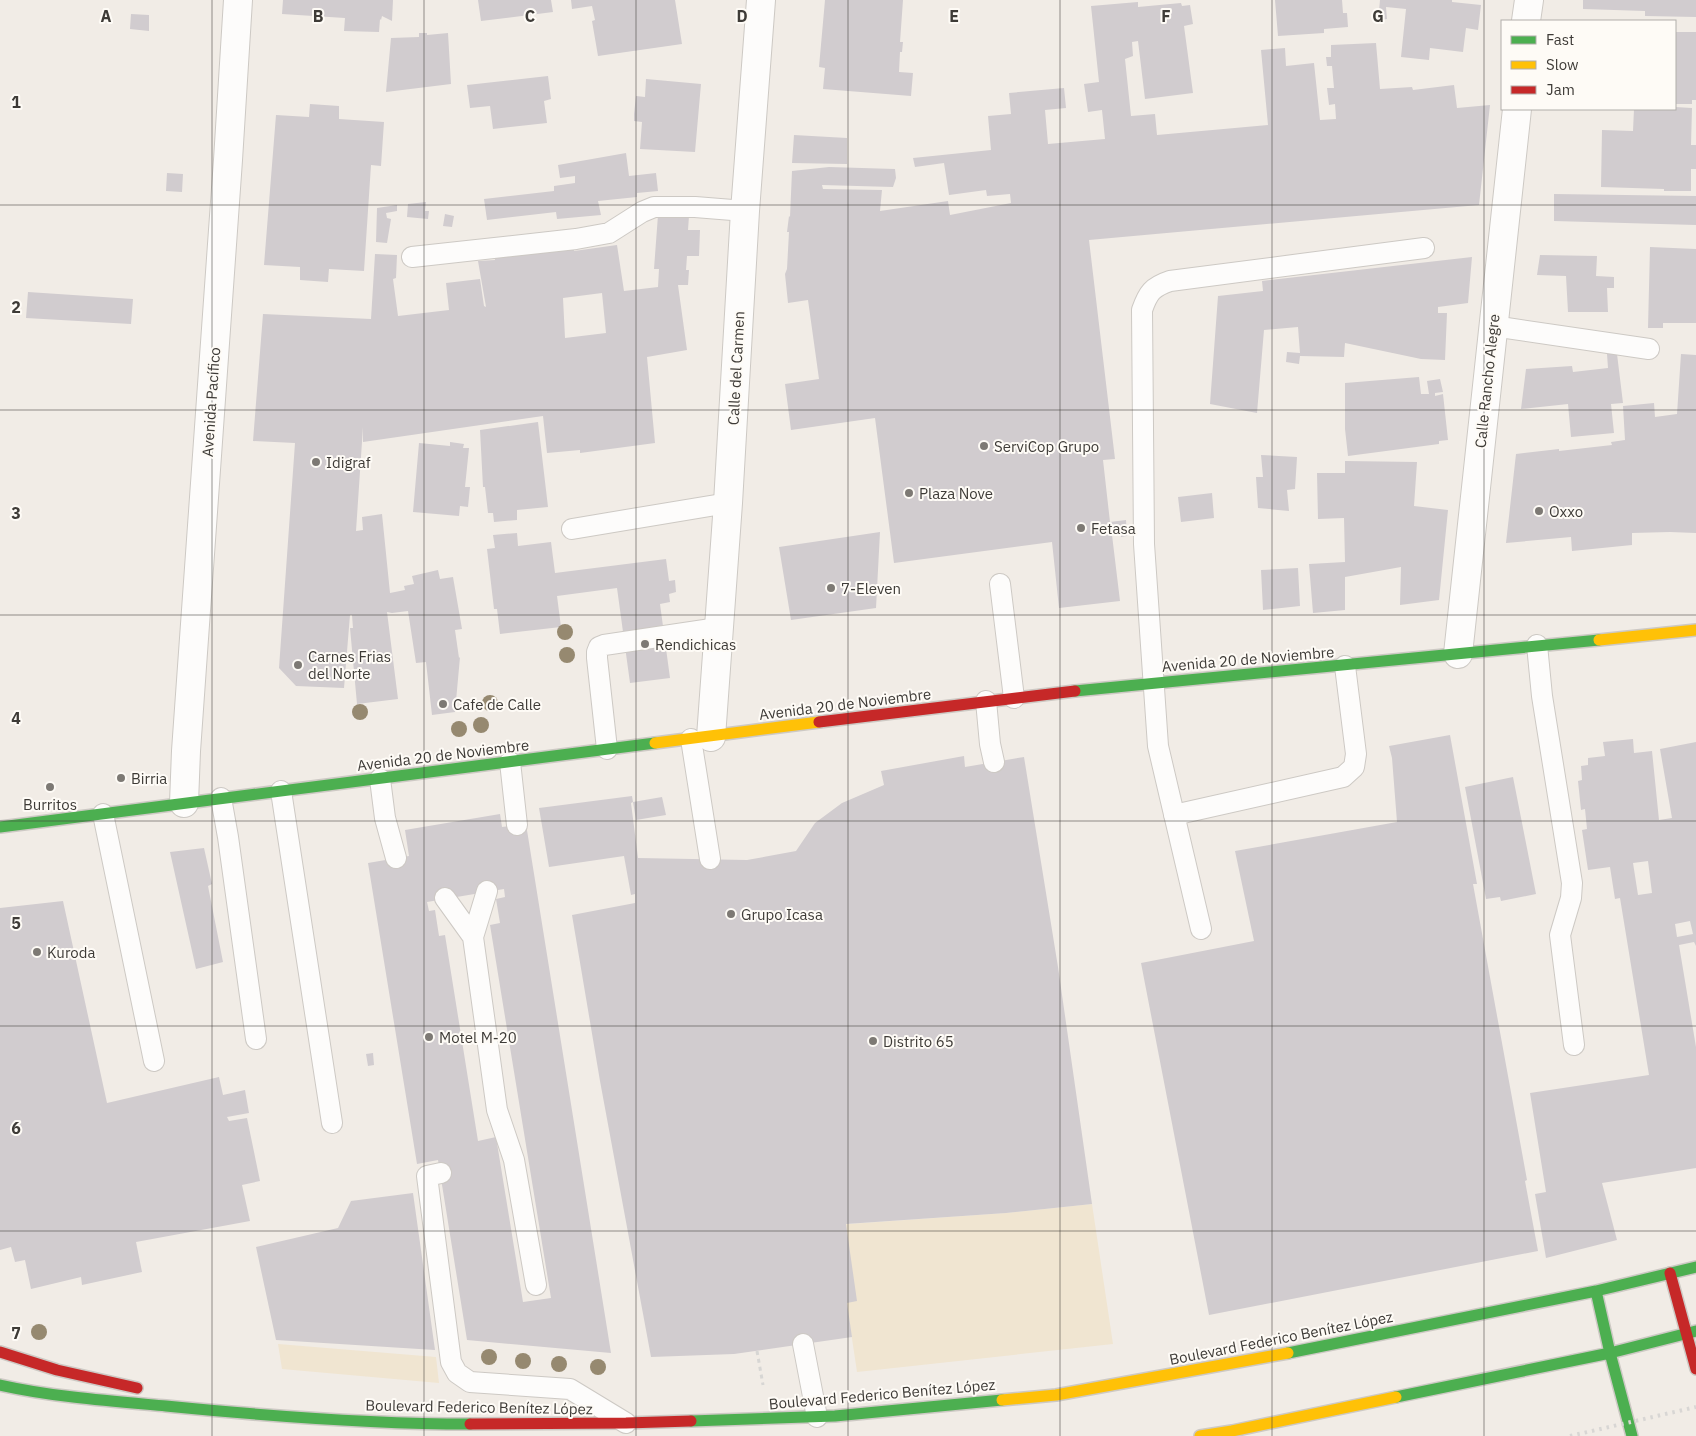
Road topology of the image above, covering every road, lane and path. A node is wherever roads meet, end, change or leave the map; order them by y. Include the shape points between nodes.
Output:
1 (238, 0) edge
2 (761, 0) edge
3 (1529, 0) edge
4 (1526, 20) edge
5 (1517, 110) edge
6 (745, 211) junction
7 (1424, 248) dead end
8 (412, 256) dead end
9 (1493, 326) junction
10 (1649, 350) dead end
11 (728, 503) junction
12 (572, 529) dead end
13 (1000, 584) dead end
14 (718, 628) junction
15 (1696, 630) edge
16 (1537, 645) junction
17 (1458, 654) junction
18 (1345, 666) junction
19 (1153, 683) junction
20 (1014, 698) junction
21 (986, 701) junction
22 (701, 738) junction
23 (607, 749) junction
24 (510, 762) junction
25 (994, 762) dead end
26 (380, 778) junction
27 (281, 791) junction
28 (221, 798) junction
29 (184, 803) junction
30 (103, 814) junction
31 (1174, 815) junction
32 (517, 825) dead end
33 (0, 827) edge
34 (396, 858) dead end
35 (710, 859) dead end
36 (487, 891) dead end
37 (445, 898) dead end
38 (1201, 929) dead end
39 (473, 937) junction
40 (256, 1039) dead end
41 (1574, 1045) dead end
42 (154, 1061) dead end
43 (332, 1123) dead end
44 (441, 1173) dead end
45 (1696, 1267) edge
46 (1670, 1273) junction
47 (536, 1285) dead end
48 (1596, 1291) junction
49 (1691, 1332) edge
50 (803, 1344) dead end
51 (757, 1350) dead end
52 (0, 1352) edge
53 (1610, 1353) junction
54 (1696, 1369) edge
55 (0, 1385) edge
56 (765, 1393) dead end
57 (246, 1414) junction
58 (817, 1417) junction
59 (626, 1423) junction
60 (1200, 1436) edge
61 (1632, 1436) edge

1 - 29 street, Avenida Pacífico
2 - 6 street, Calle del Carmen
3 - 4 street
5 - 9 street, Calle Rancho Alegre
6 - 8 lane via 654,207 608,233
6 - 11 street, Calle del Carmen
7 - 19 lane via 1170,281 1157,285 1146,297 1142,310 1144,544
9 - 10 lane
9 - 17 street, Calle Rancho Alegre
11 - 12 lane
11 - 14 street, Calle del Carmen
13 - 20 lane
14 - 22 street, Calle del Carmen
14 - 23 lane via 599,647 597,658
15 - 16 main road, Avenida 20 de Noviembre
16 - 17 main road, Avenida 20 de Noviembre
16 - 41 lane via 1572,883 1572,898 1560,935
17 - 18 main road, Avenida 20 de Noviembre
18 - 19 main road, Avenida 20 de Noviembre
18 - 31 lane via 1356,754 1354,768 1343,777
19 - 20 main road, Avenida 20 de Noviembre
19 - 31 lane via 1158,746
20 - 21 main road, Avenida 20 de Noviembre
21 - 22 main road, Avenida 20 de Noviembre
21 - 25 lane
22 - 23 main road, Avenida 20 de Noviembre
22 - 35 lane
23 - 24 main road, Avenida 20 de Noviembre
24 - 26 main road, Avenida 20 de Noviembre
24 - 32 lane
26 - 27 main road, Avenida 20 de Noviembre
26 - 34 lane via 385,818
27 - 28 main road, Avenida 20 de Noviembre
27 - 43 lane
28 - 29 main road, Avenida 20 de Noviembre
28 - 40 lane
29 - 30 main road, Avenida 20 de Noviembre
30 - 33 main road, Avenida 20 de Noviembre
30 - 42 lane
31 - 38 lane
36 - 39 lane
37 - 39 lane
39 - 47 lane via 497,1110
44 - 59 lane via 427,1176 451,1362 457,1372 470,1382 570,1389
45 - 46 main road, Boulevard Federico Benítez López
46 - 48 main road, Boulevard Federico Benítez López
46 - 49 main road
48 - 53 main road
48 - 58 main road, Boulevard Federico Benítez López via 1261,1359 1056,1395
49 - 53 main road
49 - 54 main road
50 - 58 lane
51 - 56 path
52 - 57 main road via 57,1370
53 - 60 main road
53 - 61 main road
55 - 57 main road, Boulevard Federico Benítez López via 35,1392
57 - 59 main road, Boulevard Federico Benítez López via 425,1424
58 - 59 main road, Boulevard Federico Benítez López

